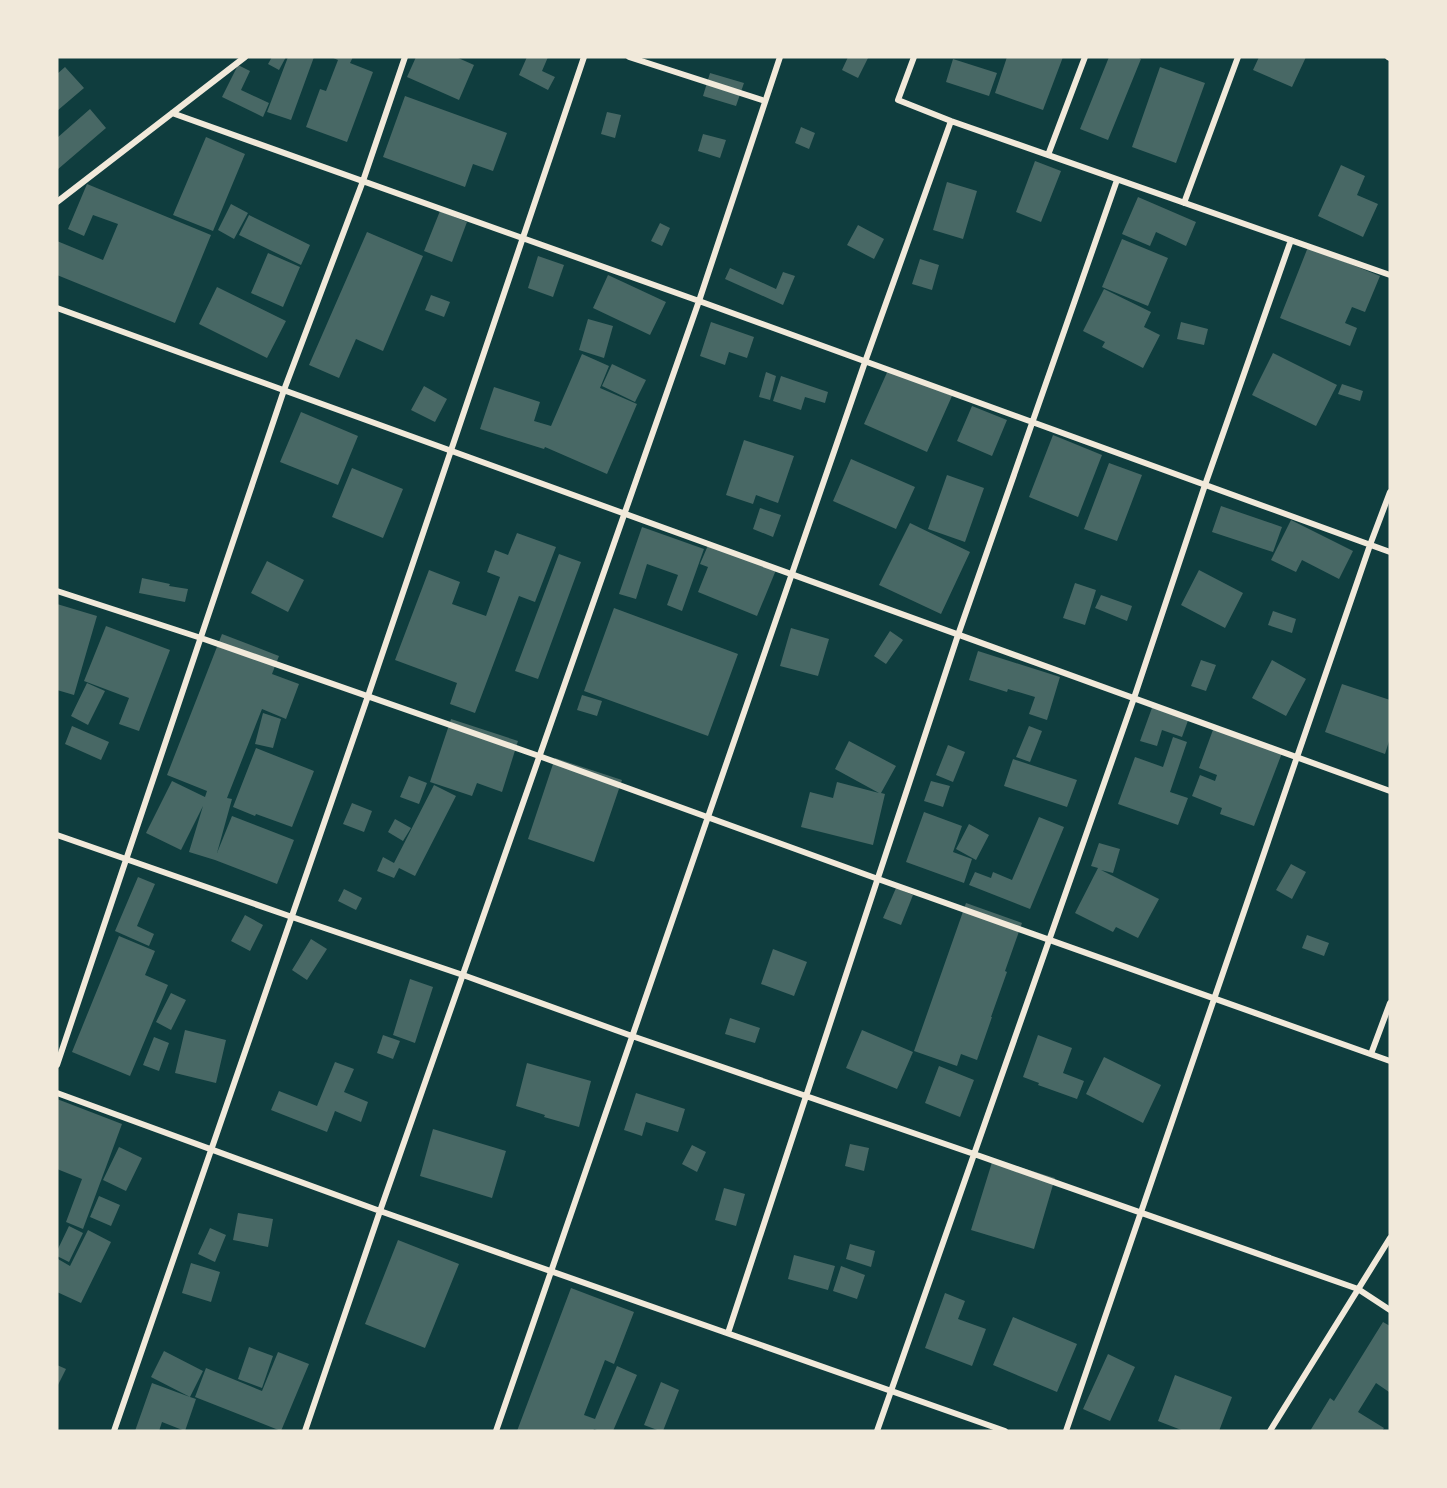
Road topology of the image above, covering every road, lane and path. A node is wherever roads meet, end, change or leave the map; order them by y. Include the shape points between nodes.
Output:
1 (245, 57) edge
2 (405, 57) edge
3 (584, 57) edge
4 (629, 57) edge
5 (780, 57) edge
6 (914, 57) edge
7 (1085, 57) edge
8 (1238, 57) edge
9 (765, 101) junction
10 (172, 113) junction
11 (951, 121) junction
12 (1048, 155) junction
13 (1117, 180) junction
14 (363, 181) junction
15 (57, 202) edge
16 (1184, 203) junction
17 (522, 238) junction
18 (1290, 240) junction
19 (1390, 275) edge
20 (699, 301) junction
21 (57, 308) edge
22 (865, 362) junction
23 (284, 390) junction
24 (1032, 423) junction
25 (452, 451) junction
26 (1205, 485) junction
27 (1390, 492) edge
28 (625, 514) junction
29 (1370, 545) junction
30 (1390, 552) edge
31 (792, 574) junction
32 (57, 591) edge
33 (958, 634) junction
34 (201, 638) junction
35 (368, 696) junction
36 (1134, 698) junction
37 (539, 756) junction
38 (1297, 757) junction
39 (1390, 791) edge
40 (708, 818) junction
41 (57, 836) edge
42 (126, 860) junction
43 (878, 879) junction
44 (292, 917) junction
45 (1049, 940) junction
46 (463, 975) junction
47 (1214, 998) junction
48 (1390, 1003) edge
49 (632, 1036) junction
50 (1371, 1054) junction
51 (1390, 1061) edge
52 (57, 1065) edge
53 (57, 1093) edge
54 (806, 1096) junction
55 (212, 1149) junction
56 (974, 1154) junction
57 (380, 1210) junction
58 (1141, 1212) junction
59 (1390, 1238) edge
60 (551, 1271) junction
61 (1358, 1289) junction
62 (1390, 1310) edge
63 (728, 1333) junction
64 (891, 1391) junction
65 (114, 1431) edge
66 (305, 1431) edge
67 (496, 1431) edge
68 (877, 1431) edge
69 (1005, 1431) edge
70 (1066, 1431) edge
71 (1270, 1431) edge

1 - 10 street
2 - 14 street
3 - 17 street
4 - 9 street
5 - 9 street
6 - 11 street via 898,100
7 - 12 street
8 - 16 street
9 - 20 street
10 - 14 street
10 - 15 street
11 - 12 street
11 - 22 street
12 - 13 street
13 - 16 street
13 - 24 street
14 - 17 street
14 - 23 street
16 - 18 street
17 - 20 street
17 - 25 street
18 - 19 street
18 - 26 street
20 - 22 street
20 - 28 street
21 - 23 street
22 - 24 street
22 - 31 street
23 - 25 street
23 - 34 street
24 - 26 street
24 - 33 street
25 - 28 street
25 - 35 street
26 - 29 street
26 - 36 street
27 - 29 street
28 - 31 street
28 - 37 street
29 - 30 street
29 - 38 street
31 - 33 street
31 - 40 street
32 - 34 street
33 - 36 street
33 - 43 street
34 - 35 street
34 - 42 street
35 - 37 street
35 - 44 street
36 - 38 street
36 - 45 street
37 - 40 street
37 - 46 street
38 - 39 street
38 - 47 street
40 - 43 street
40 - 49 street
41 - 42 street
42 - 44 street
42 - 52 street
43 - 45 street
43 - 54 street
44 - 46 street
44 - 55 street
45 - 47 street
45 - 56 street
46 - 49 street
46 - 57 street
47 - 50 street
47 - 58 street
48 - 50 street
49 - 54 street
49 - 60 street
50 - 51 street
53 - 55 street
54 - 56 street
54 - 63 street
55 - 57 street
55 - 65 street
56 - 58 street
56 - 64 street
57 - 60 street
57 - 66 street
58 - 61 street
58 - 70 street
59 - 61 street
60 - 63 street
60 - 67 street
61 - 62 street
61 - 71 street
63 - 64 street
64 - 68 street
64 - 69 street

